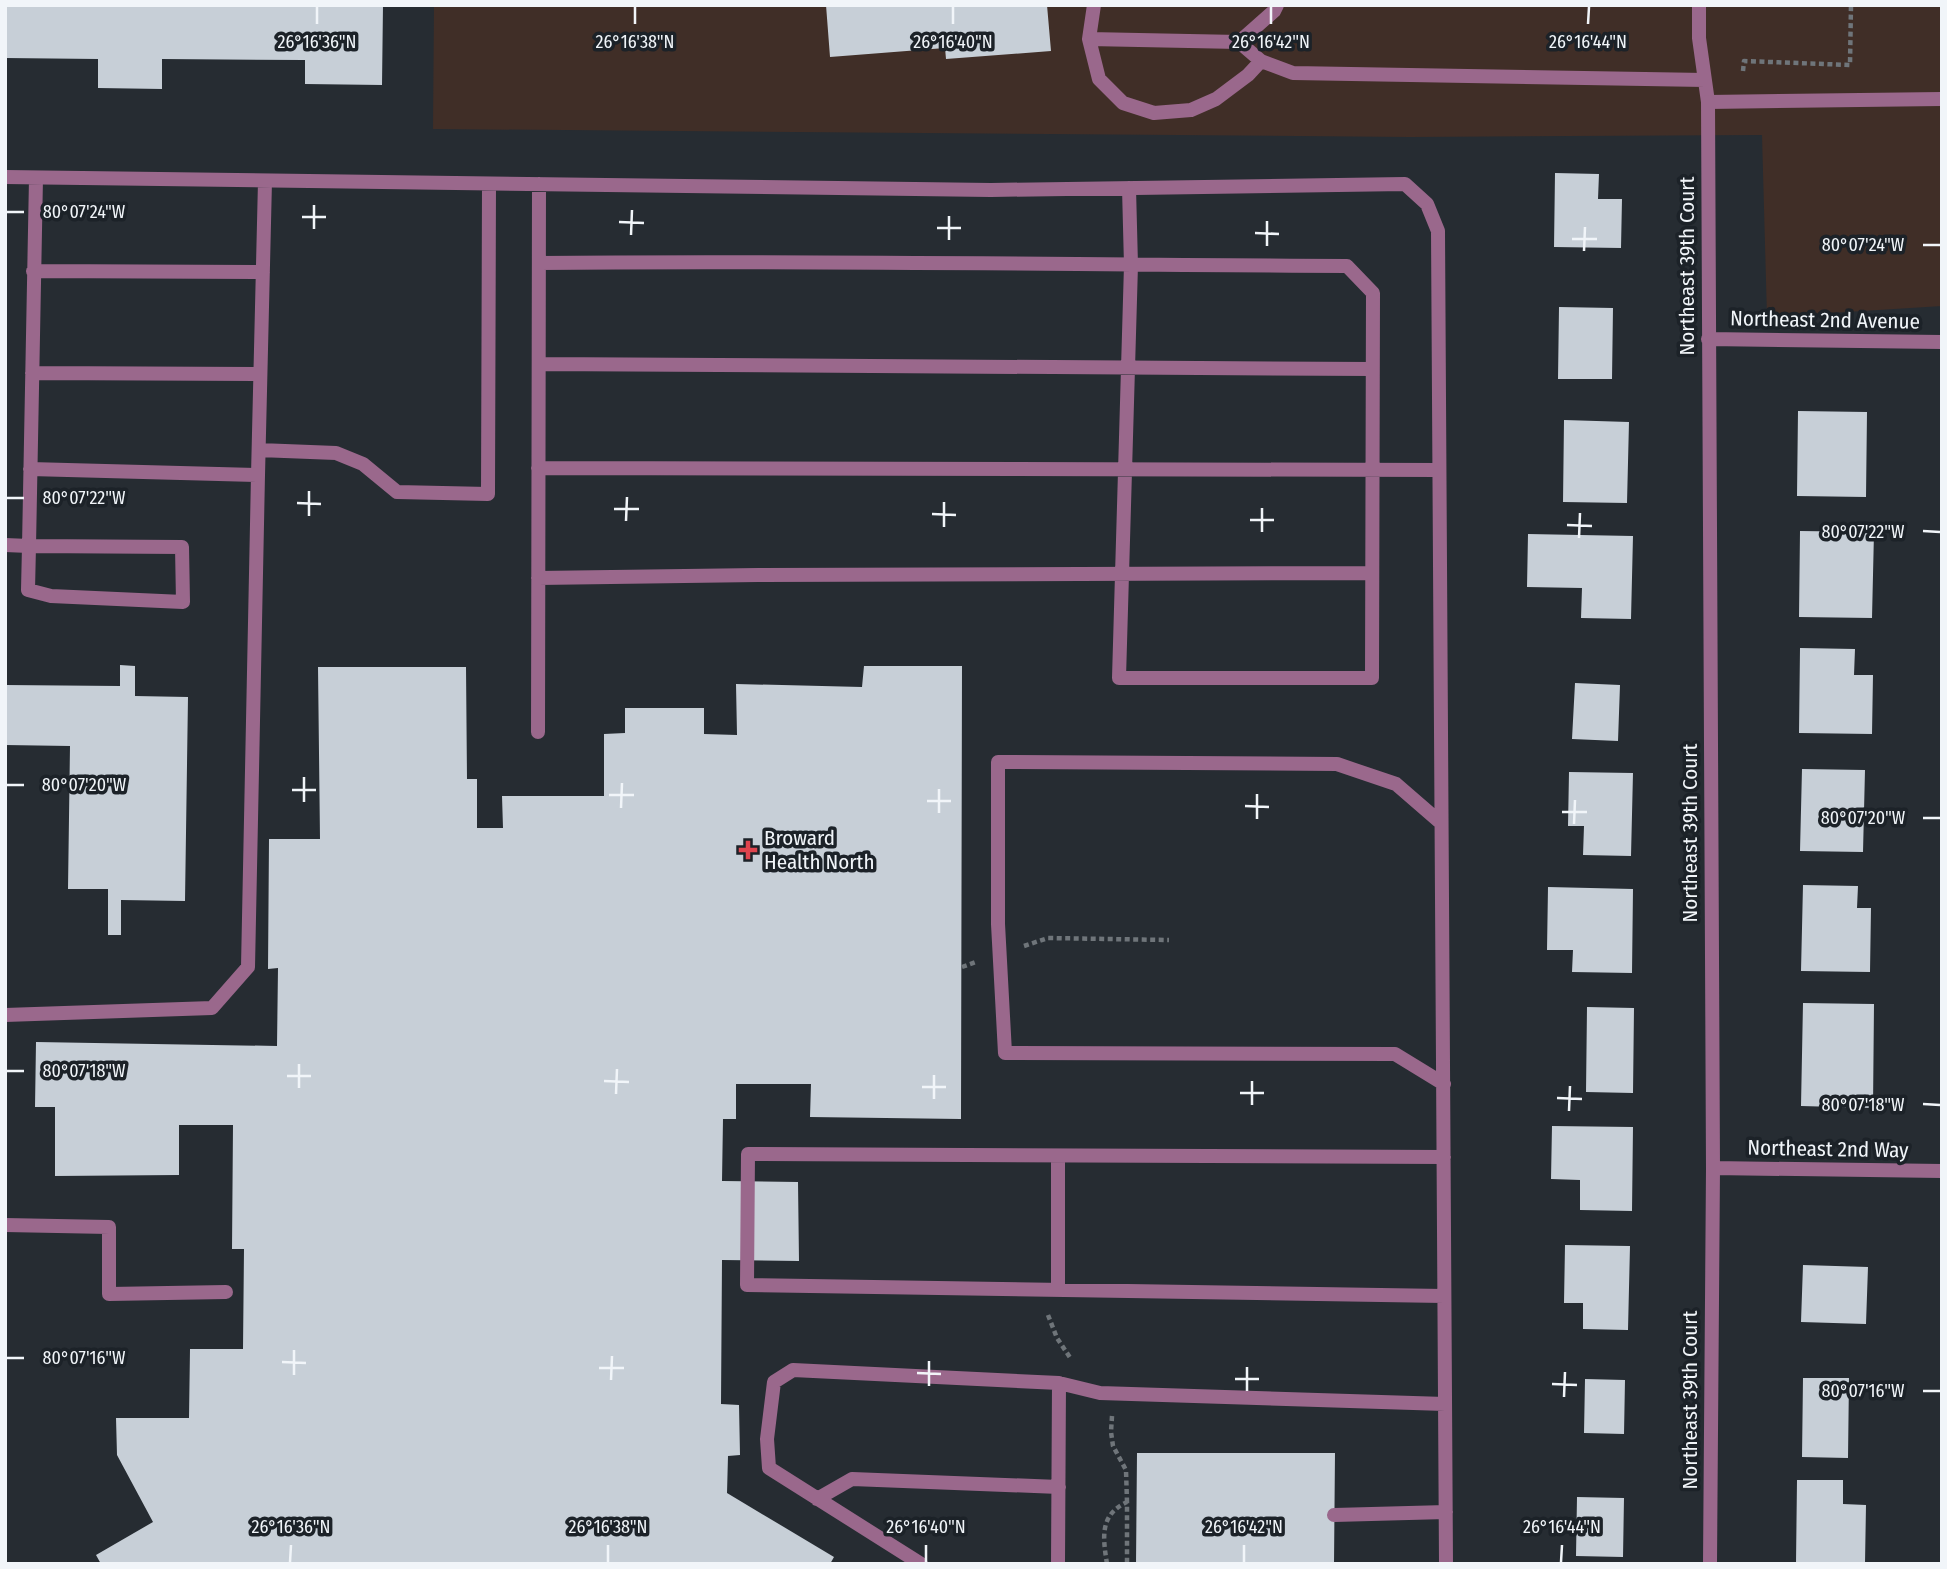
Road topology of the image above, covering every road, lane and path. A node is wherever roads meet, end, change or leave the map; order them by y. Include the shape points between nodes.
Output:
1 (1094, 5) edge
2 (1277, 5) edge
3 (1699, 5) edge
4 (1851, 5) edge
5 (1089, 39) junction
6 (1239, 42) junction
7 (1261, 61) junction
8 (1743, 71) dead end
9 (1705, 80) junction
10 (1942, 99) edge
11 (1708, 102) junction
12 (5, 177) edge
13 (36, 178) junction
14 (265, 181) junction
15 (489, 184) junction
16 (539, 184) junction
17 (1129, 188) junction
18 (538, 263) junction
19 (1130, 265) junction
20 (33, 271) junction
21 (263, 272) junction
22 (1708, 339) junction
23 (1942, 342) edge
24 (538, 364) junction
25 (1128, 368) junction
26 (1372, 369) junction
27 (32, 373) junction
28 (260, 374) junction
29 (259, 450) junction
30 (538, 468) junction
31 (30, 469) junction
32 (1124, 470) junction
33 (1372, 470) junction
34 (1439, 470) junction
35 (258, 475) junction
36 (5, 545) edge
37 (29, 546) junction
38 (1372, 573) junction
39 (1121, 575) junction
40 (538, 578) junction
41 (538, 732) dead end
42 (1441, 822) junction
43 (1168, 940) dead end
44 (1000, 954) junction
45 (962, 967) dead end
46 (5, 1016) edge
47 (1444, 1084) junction
48 (1058, 1156) junction
49 (1444, 1157) junction
50 (1713, 1168) junction
51 (1942, 1171) edge
52 (5, 1225) edge
53 (1058, 1290) junction
54 (226, 1292) dead end
55 (1444, 1296) junction
56 (1059, 1383) junction
57 (1445, 1404) junction
58 (1059, 1487) junction
59 (817, 1499) junction
60 (1446, 1512) junction
61 (1334, 1515) dead end
62 (921, 1564) edge
63 (1058, 1564) edge
64 (1107, 1564) edge
65 (1127, 1564) edge
66 (1446, 1564) edge
67 (1710, 1564) edge

1 - 5 street
2 - 6 street
3 - 9 street, Northeast 39th Court
4 - 8 path via 1850,65 1744,61
5 - 6 street
5 - 7 street via 1100,79 1123,103 1154,113 1191,110 1216,99
6 - 7 street
7 - 9 street via 1293,73
9 - 11 street, Northeast 39th Court
10 - 11 street
11 - 22 street, Northeast 39th Court
12 - 13 street
13 - 14 street
13 - 20 street
14 - 15 street
14 - 21 street
15 - 16 street
15 - 29 street via 488,494 397,492 363,464 336,453
16 - 17 street
16 - 18 street
17 - 19 street
17 - 34 street via 1405,184 1413,191 1427,204 1438,230
18 - 19 street
18 - 24 street
19 - 25 street
19 - 26 street via 1347,266 1373,293
20 - 21 street
20 - 27 street
21 - 28 street
22 - 23 street, Northeast 2nd Avenue
22 - 50 street, Northeast 39th Court
24 - 25 street
24 - 30 street
25 - 26 street
25 - 32 street
26 - 33 street
27 - 28 street
27 - 31 street
28 - 29 street
29 - 35 street
30 - 32 street
30 - 40 street
31 - 35 street
31 - 37 street
32 - 33 street
32 - 39 street
33 - 34 street
33 - 38 street
34 - 42 street
35 - 46 street via 248,967 212,1008
36 - 37 street
37 - 37 street via 28,590 51,596 183,601 182,547
38 - 39 street
38 - 39 street via 1372,678 1119,678
39 - 40 street
40 - 41 street
42 - 44 street via 1396,784 1337,764 998,762
42 - 47 street
43 - 44 path via 1048,938
44 - 45 path
44 - 47 street via 1005,1053 1395,1054
47 - 49 street
48 - 49 street
48 - 53 street
48 - 53 street via 748,1154 747,1285
49 - 55 street
50 - 51 street, Northeast 2nd Way
50 - 67 street, Northeast 39th Court
52 - 54 street via 109,1227 109,1294
53 - 55 street
55 - 57 street
56 - 57 street via 1100,1393
56 - 58 street
56 - 59 street via 793,1370 774,1382 767,1439 769,1468
57 - 60 street
58 - 59 street via 852,1479
58 - 63 street
59 - 62 street
60 - 61 street
60 - 66 street
64 - 65 path via 1106,1521 1127,1502

